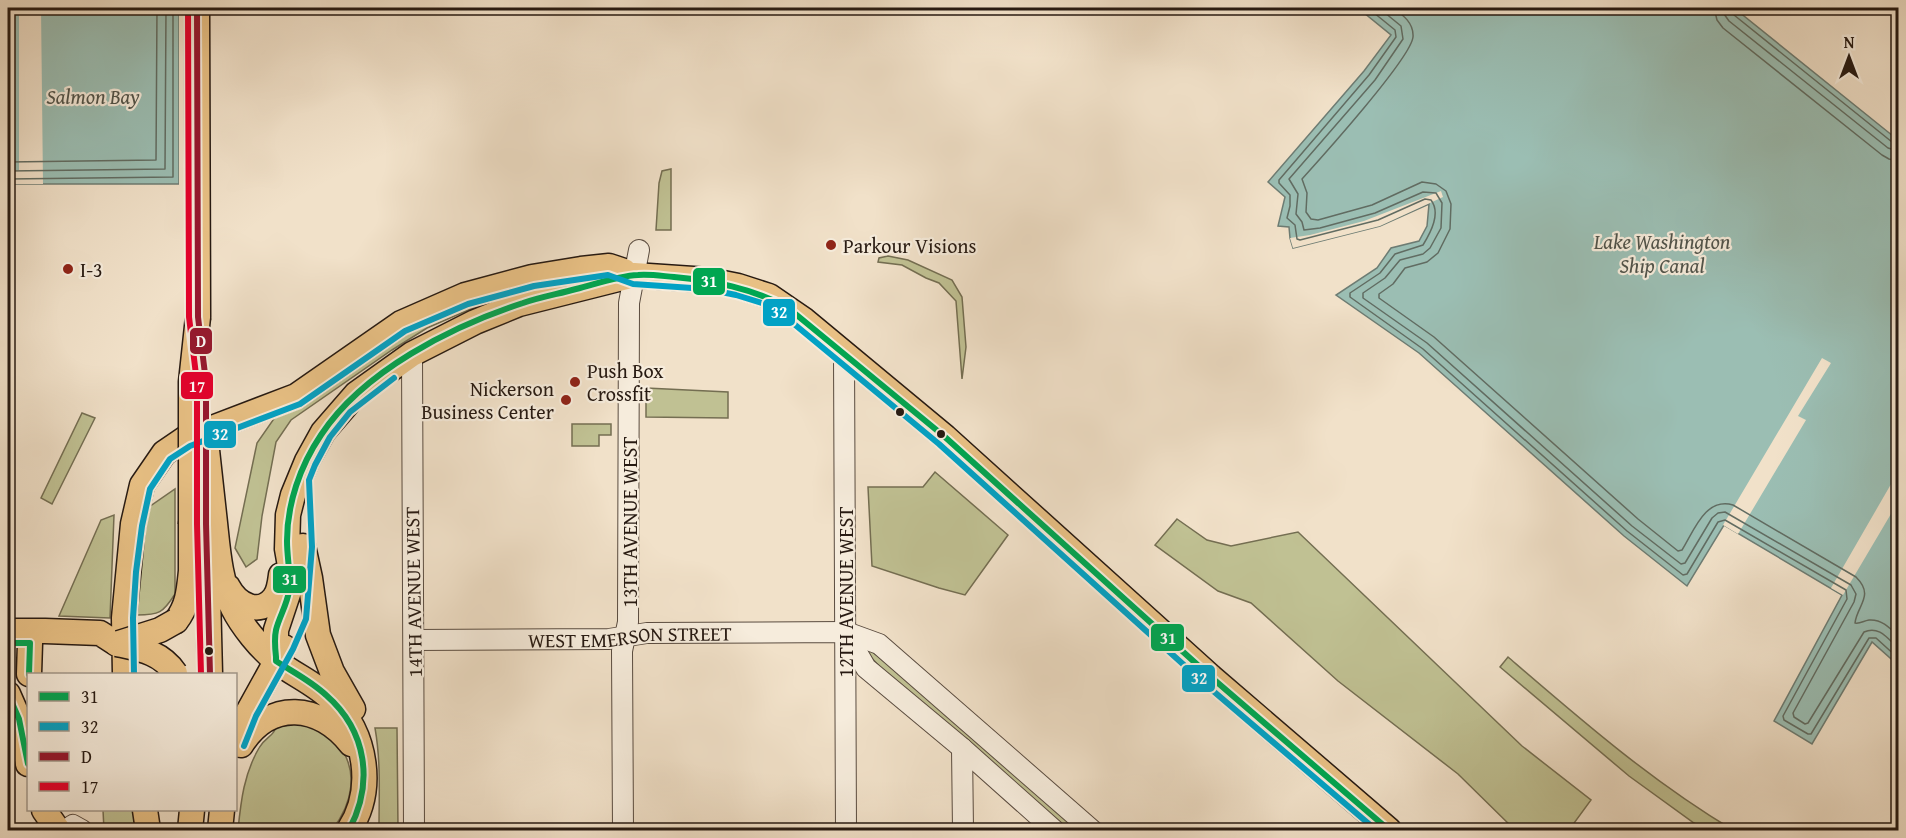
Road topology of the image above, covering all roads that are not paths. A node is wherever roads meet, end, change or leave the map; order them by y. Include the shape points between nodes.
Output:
1 (197, 8) edge
2 (639, 250) dead end
3 (634, 275) junction
4 (198, 317) junction
5 (412, 354) junction
6 (844, 354) junction
7 (204, 524) junction
8 (295, 548) junction
9 (191, 571) junction
10 (223, 577) junction
11 (8, 632) edge
12 (846, 632) junction
13 (625, 636) junction
14 (414, 640) junction
15 (19, 643) edge
16 (117, 644) junction
17 (276, 661) junction
18 (29, 673) edge
19 (125, 673) edge
20 (181, 673) edge
21 (182, 673) edge
22 (210, 673) edge
23 (8, 694) edge
24 (237, 740) edge
25 (962, 748) junction
26 (237, 752) edge
27 (27, 759) edge
28 (364, 767) junction
29 (45, 811) edge
30 (145, 811) edge
31 (192, 811) edge
32 (210, 811) edge
33 (222, 811) edge
34 (58, 831) edge
35 (66, 831) edge
36 (82, 831) edge
37 (148, 831) edge
38 (190, 831) edge
39 (209, 831) edge
40 (220, 831) edge
41 (349, 831) edge
42 (414, 831) edge
43 (623, 831) edge
44 (846, 831) edge
45 (963, 831) edge
46 (1054, 831) edge
47 (1092, 831) edge
48 (1389, 831) edge

1 - 4 main road
2 - 3 street, 13TH AVENUE WEST
3 - 5 main road via 519,304
3 - 6 main road via 708,280 769,296
3 - 13 street, 13TH AVENUE WEST via 629,303
3 - 19 main road via 609,266 581,269 465,295 401,323 296,396 186,438 164,453 142,485 133,524 124,618
4 - 7 main road, bridge via 206,382
4 - 7 main road, bridge via 191,382
5 - 8 main road via 344,406 314,446 300,479 303,515
5 - 14 street, 14TH AVENUE WEST
6 - 12 street, 12TH AVENUE WEST
6 - 48 main road via 945,437
7 - 9 main road
7 - 10 main road
7 - 22 main road
8 - 10 main road via 278,591 263,606 241,604
8 - 17 main road via 297,616
8 - 28 main road via 310,578 318,635 358,723 365,750
9 - 16 main road, bridge via 188,598 176,621
9 - 21 main road
10 - 17 main road via 239,619
11 - 16 main road via 100,633
12 - 13 street, WEST EMERSON STREET
12 - 25 street via 867,668
12 - 44 street, 12TH AVENUE WEST
12 - 47 street, WEST EMERSON STREET via 879,644
13 - 14 street, WEST EMERSON STREET
13 - 43 street, 13TH AVENUE WEST
14 - 42 street, 14TH AVENUE WEST
15 - 16 main road
15 - 18 main road
16 - 20 main road, bridge via 155,654
17 - 24 main road
17 - 28 main road via 325,693 339,707 354,731
23 - 27 main road via 19,719
25 - 45 street
25 - 46 street
26 - 28 main road via 258,724 297,712 333,724
28 - 41 main road via 363,797
29 - 34 main road
30 - 37 main road
31 - 38 main road
32 - 39 main road
33 - 40 main road
35 - 36 street via 74,825

